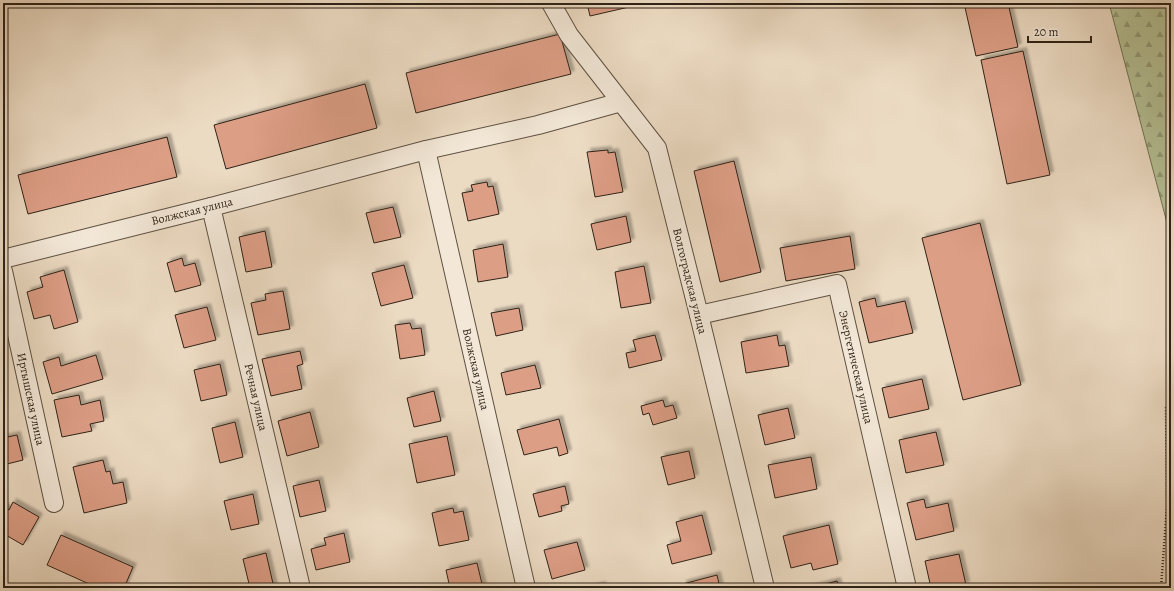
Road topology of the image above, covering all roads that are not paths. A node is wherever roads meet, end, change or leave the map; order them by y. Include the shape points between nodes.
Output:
1 (551, 3) edge
2 (621, 102) junction
3 (426, 150) junction
4 (210, 207) junction
5 (3, 259) edge
6 (3, 272) edge
7 (699, 315) junction
8 (54, 503) dead end
9 (301, 588) edge
10 (526, 588) edge
11 (765, 588) edge
12 (907, 588) edge

1 - 2 street, Волгоградская улица via 569,35
2 - 3 street, Волжская улица via 538,125
2 - 7 street, Волгоградская улица via 656,148
3 - 4 street, Волжская улица
3 - 10 street, Волжская улица
4 - 5 street, Волжская улица
4 - 9 street, Речная улица
6 - 8 street, Иртышская улица
7 - 11 street, Волгоградская улица
7 - 12 street, Энергетическая улица via 837,284

